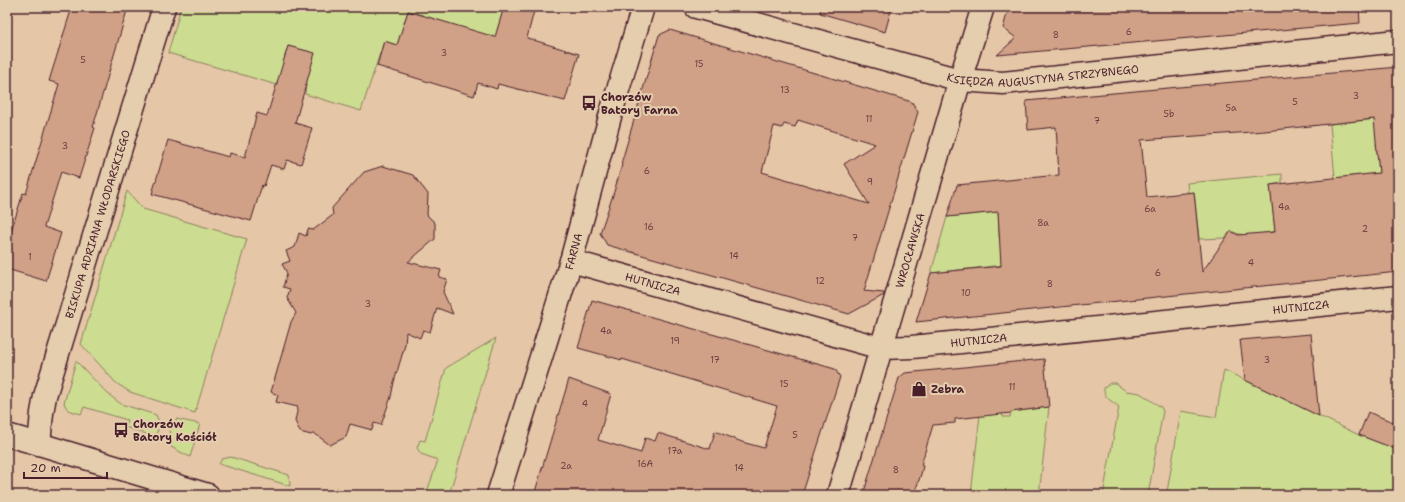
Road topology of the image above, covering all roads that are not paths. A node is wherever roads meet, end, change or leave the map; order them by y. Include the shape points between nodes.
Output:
1 (164, 7) edge
2 (643, 7) edge
3 (696, 7) edge
4 (982, 7) edge
5 (1398, 41) edge
6 (960, 80) junction
7 (570, 261) junction
8 (1398, 297) edge
9 (881, 348) junction
10 (7, 435) edge
11 (39, 444) junction
12 (208, 495) edge
13 (498, 495) edge
14 (838, 495) edge

1 - 11 street, BISKUPA ADRIANA WŁODARSKIEGO via 45,396
2 - 7 street, FARNA
3 - 6 street, KSIĘDZA AUGUSTYNA STRZYBNEGO
4 - 6 street, WROCŁAWSKA
5 - 6 street, KSIĘDZA AUGUSTYNA STRZYBNEGO via 1003,83
6 - 9 street, WROCŁAWSKA
7 - 9 street, HUTNICZA
7 - 13 street, FARNA
8 - 9 street, HUTNICZA via 912,347
9 - 14 street, WROCŁAWSKA
10 - 11 street
11 - 12 street

